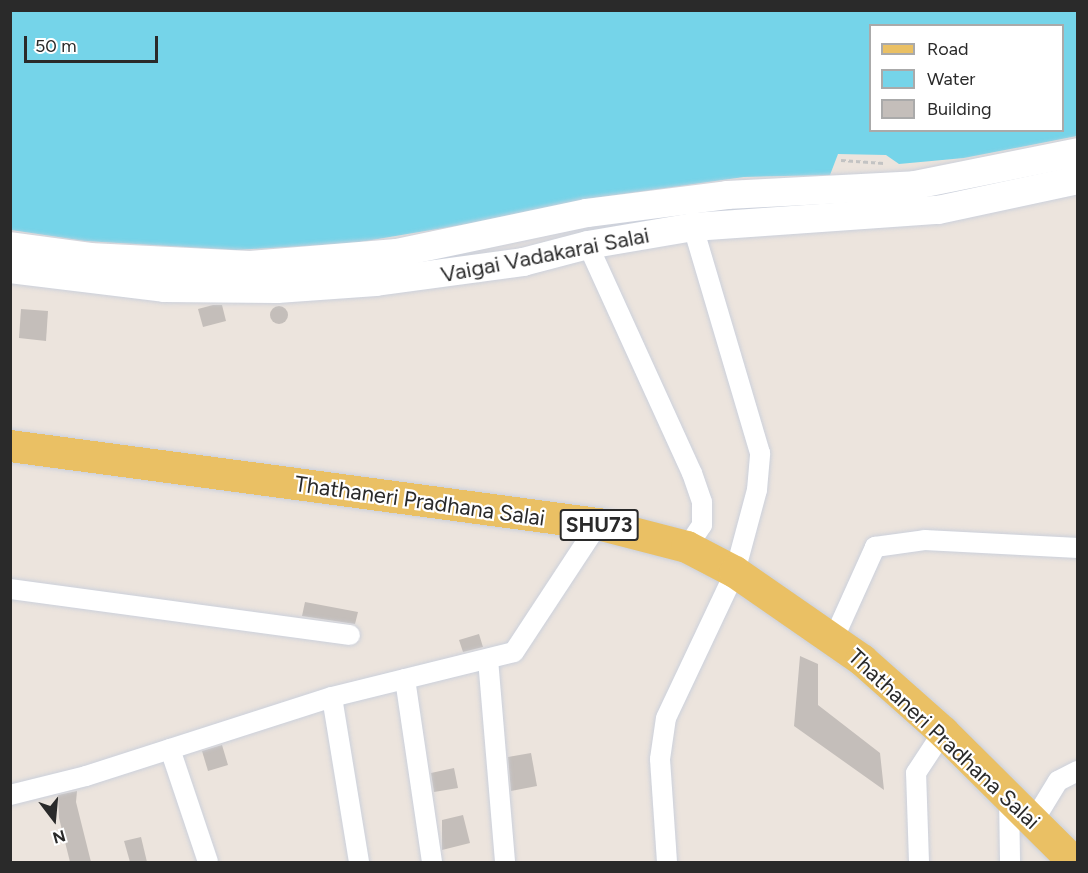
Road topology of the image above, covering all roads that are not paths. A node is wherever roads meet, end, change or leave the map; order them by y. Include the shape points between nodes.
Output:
1 (1077, 152) edge
2 (1077, 180) edge
3 (693, 227) junction
4 (588, 245) junction
5 (10, 246) edge
6 (10, 269) edge
7 (10, 446) edge
8 (598, 524) junction
9 (687, 547) junction
10 (1077, 548) edge
11 (735, 572) junction
12 (10, 589) edge
13 (350, 635) dead end
14 (834, 638) junction
15 (488, 659) junction
16 (405, 679) junction
17 (332, 697) junction
18 (943, 732) junction
19 (170, 749) junction
20 (1077, 771) edge
21 (10, 795) edge
22 (1009, 795) junction
23 (1033, 822) junction
24 (208, 862) edge
25 (359, 862) edge
26 (432, 862) edge
27 (505, 862) edge
28 (667, 862) edge
29 (919, 862) edge
30 (1010, 862) edge
31 (1074, 862) edge

1 - 5 main road, Vaigai Vadakarai Salai via 915,185 727,195 587,213 397,253 250,264 90,257
2 - 3 main road, Vaigai Vadakarai Salai via 938,210
3 - 4 main road, Vaigai Vadakarai Salai
3 - 11 street via 760,453 757,490
4 - 6 main road, Vaigai Vadakarai Salai via 523,262 428,278 277,289 164,288
4 - 9 street via 692,473 703,513 702,525
7 - 8 main road, Thathaneri Pradhana Salai / SHU73
8 - 9 main road, Thathaneri Pradhana Salai / SHU73
8 - 15 street via 514,652
9 - 11 main road, Thathaneri Pradhana Salai / SHU73
10 - 14 street via 925,540 874,547
11 - 14 main road, Thathaneri Pradhana Salai / SHU73
11 - 28 street via 666,718 660,759
12 - 13 street
14 - 18 main road, Thathaneri Pradhana Salai / SHU73
15 - 16 street
15 - 27 street
16 - 17 street
16 - 26 street
17 - 19 street
17 - 25 street
18 - 22 main road, Thathaneri Pradhana Salai / SHU73
18 - 29 street via 916,773
19 - 21 street
19 - 24 street
20 - 23 street via 1058,781
22 - 23 main road, Thathaneri Pradhana Salai / SHU73
22 - 30 street
23 - 31 main road, Thathaneri Pradhana Salai / SHU73

